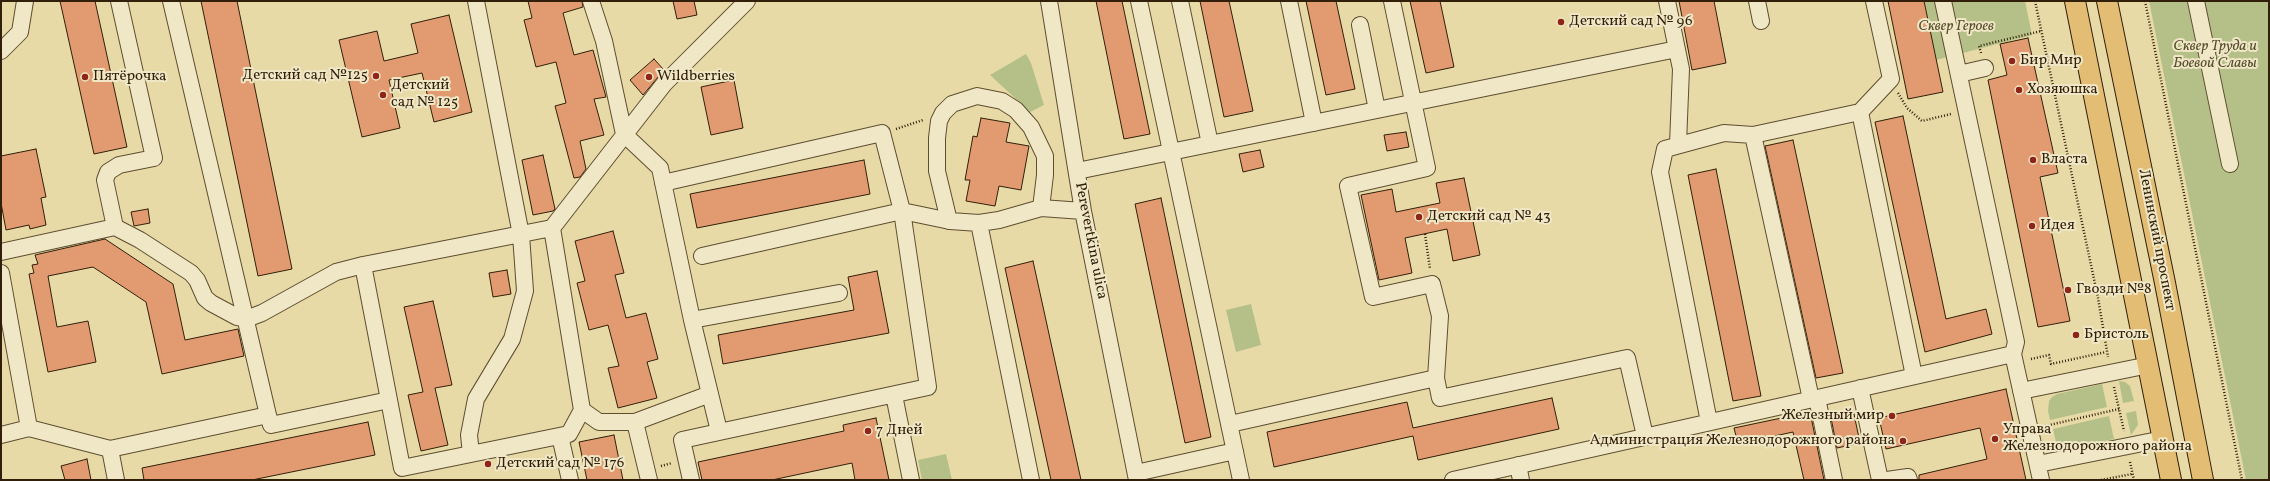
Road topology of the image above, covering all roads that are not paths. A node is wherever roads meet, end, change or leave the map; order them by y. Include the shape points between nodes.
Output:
1 (25, 1) edge
2 (119, 1) edge
3 (171, 1) edge
4 (476, 1) edge
5 (591, 1) edge
6 (746, 1) edge
7 (1049, 1) edge
8 (1139, 1) edge
9 (1180, 1) edge
10 (1289, 1) edge
11 (1392, 1) edge
12 (1667, 1) edge
13 (1757, 1) edge
14 (1874, 1) edge
15 (1943, 1) edge
16 (2075, 1) edge
17 (2107, 1) edge
18 (2196, 1) edge
19 (1761, 21) dead end
20 (1360, 25) dead end
21 (1677, 49) junction
22 (1, 51) edge
23 (1985, 68) road end
24 (1959, 74) junction
25 (1413, 103) junction
26 (1377, 110) junction
27 (1860, 112) junction
28 (1314, 123) junction
29 (624, 134) junction
30 (1753, 135) junction
31 (1210, 144) junction
32 (1678, 144) junction
33 (1171, 152) junction
34 (2230, 164) dead end
35 (1077, 171) junction
36 (663, 183) junction
37 (1041, 208) junction
38 (1083, 210) junction
39 (902, 211) junction
40 (949, 221) junction
41 (979, 223) junction
42 (114, 226) junction
43 (552, 228) junction
44 (521, 235) junction
45 (1, 252) edge
46 (702, 256) dead end
47 (363, 265) junction
48 (1, 274) edge
49 (839, 293) dead end
50 (246, 319) junction
51 (692, 320) junction
52 (2014, 358) junction
53 (2149, 365) junction
54 (1914, 376) junction
55 (1436, 378) junction
56 (1860, 388) junction
57 (2021, 391) junction
58 (710, 394) junction
59 (894, 395) junction
60 (1814, 399) junction
61 (388, 400) junction
62 (582, 410) junction
63 (268, 415) junction
64 (635, 422) junction
65 (1709, 422) junction
66 (1230, 424) junction
67 (29, 428) junction
68 (720, 431) junction
69 (1, 435) edge
70 (560, 436) junction
71 (1645, 436) junction
72 (2163, 439) junction
73 (110, 449) junction
74 (1235, 451) junction
75 (471, 454) junction
76 (2038, 464) junction
77 (1519, 473) edge
78 (1136, 476) edge
79 (116, 480) edge
80 (570, 480) edge
81 (649, 480) edge
82 (691, 480) edge
83 (911, 480) edge
84 (1031, 480) edge
85 (1241, 480) edge
86 (1453, 480) edge
87 (1834, 480) edge
88 (1880, 480) edge
89 (1887, 480) edge
90 (1909, 480) edge
91 (2041, 480) edge
92 (2171, 480) edge
93 (2203, 480) edge

1 - 22 street via 20,32
2 - 42 street via 154,158 119,165 108,172 105,180
3 - 50 street
4 - 44 street
5 - 29 street via 604,41
6 - 29 street via 664,84
7 - 35 street, Perevertkina ulica
8 - 33 street
9 - 31 street
10 - 28 street
11 - 25 street
12 - 21 street
13 - 19 street
14 - 27 street via 1891,79
15 - 24 street
16 - 53 main road, Ленинский проспект
17 - 93 main road, Ленинский проспект
18 - 34 street
20 - 26 street
21 - 25 street
21 - 32 street via 1681,69
23 - 24 street
24 - 52 street via 2016,342
25 - 26 street
25 - 55 street via 1426,168 1348,186 1373,297 1432,284 1440,316
26 - 28 street
27 - 30 street
27 - 54 street
28 - 31 street
29 - 36 street via 660,168
29 - 43 street
30 - 32 street via 1724,133
30 - 60 street
31 - 33 street
32 - 65 street via 1665,149 1660,172
33 - 35 street
33 - 66 street
35 - 38 street, Perevertkina ulica
36 - 39 street via 882,133
36 - 51 street
37 - 38 street
37 - 40 street via 1045,175 1044,156 1031,127 1016,110 1002,101 977,96 952,104 943,112 939,121 937,171
37 - 41 street
38 - 78 street, Perevertkina ulica
39 - 40 street
39 - 46 street
39 - 59 street via 928,387
40 - 41 street
41 - 84 street
42 - 45 street
42 - 50 street via 191,273 205,298 212,303 237,318
43 - 44 street
43 - 62 street
44 - 47 street
44 - 75 street via 525,291 512,339 476,399 469,435
47 - 50 street via 336,272 258,315
47 - 61 street
48 - 67 street
49 - 51 street
50 - 63 street
51 - 58 street
52 - 54 street
52 - 57 street
53 - 57 street
53 - 72 main road, Ленинский проспект
54 - 56 street
55 - 66 street
55 - 71 street via 1440,398 1627,358
56 - 60 street
56 - 88 street
57 - 76 street
58 - 64 street
58 - 68 street
59 - 68 street
59 - 83 street
60 - 65 street
60 - 87 street
61 - 63 street via 271,425
61 - 75 street via 402,468
62 - 64 street via 599,422
62 - 70 street via 569,434
63 - 73 street
64 - 81 street
65 - 71 street
66 - 74 street
67 - 69 street
67 - 73 street
68 - 82 street via 682,440
70 - 75 street
70 - 80 street
71 - 77 street
72 - 76 street
72 - 92 main road, Ленинский проспект
73 - 79 street
74 - 78 street
74 - 85 street
76 - 91 street
77 - 86 street
89 - 90 street via 1908,477

